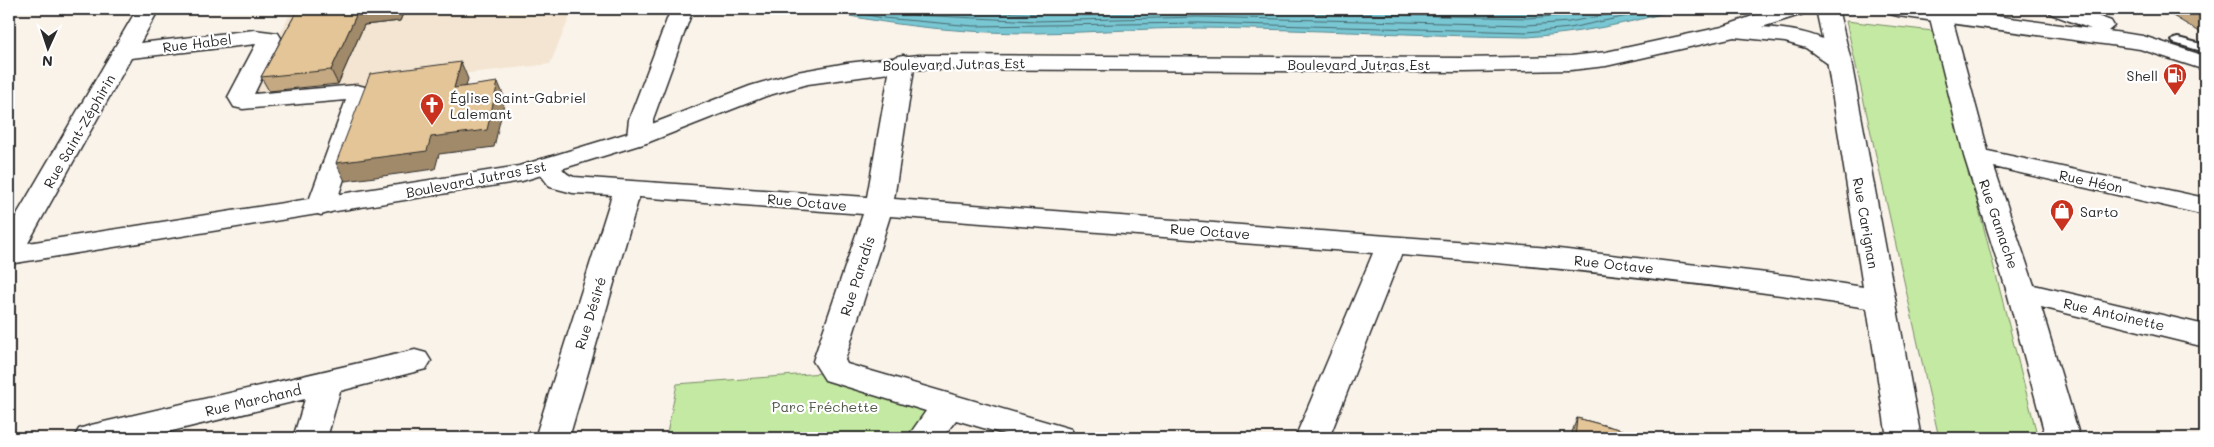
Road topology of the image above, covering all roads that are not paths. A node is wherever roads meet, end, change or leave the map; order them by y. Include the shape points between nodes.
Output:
1 (148, 9) edge
2 (682, 9) edge
3 (1795, 9) edge
4 (1827, 9) edge
5 (1898, 9) edge
6 (2059, 9) edge
7 (1940, 11) edge
8 (1728, 32) junction
9 (2143, 43) junction
10 (2174, 43) junction
11 (2205, 49) edge
12 (124, 52) junction
13 (903, 62) junction
14 (1839, 62) junction
15 (2205, 63) edge
16 (640, 137) junction
17 (1976, 156) junction
18 (547, 166) junction
19 (628, 188) junction
20 (321, 206) junction
21 (2205, 206) edge
22 (879, 208) junction
23 (1391, 244) junction
24 (9, 254) edge
25 (2022, 292) junction
26 (1879, 300) junction
27 (2205, 336) edge
28 (415, 361) dead end
29 (326, 382) junction
30 (948, 406) junction
31 (91, 438) edge
32 (310, 438) edge
33 (552, 438) edge
34 (924, 438) edge
35 (1059, 438) edge
36 (1312, 438) edge
37 (1904, 438) edge
38 (2063, 438) edge

1 - 12 street, Rue Saint-Zéphirin
2 - 16 street via 641,120
3 - 8 street, Boulevard Jutras Est
4 - 14 street, Rue Carignan
5 - 7 street
6 - 9 street
7 - 9 street
7 - 17 street, Rue Gamache
8 - 13 street, Boulevard Jutras Est via 1572,64
8 - 14 street via 1787,35 1814,43
9 - 10 street
10 - 11 lane
10 - 15 street
12 - 20 street, Rue Habel via 254,36 270,38 240,97 243,102 357,92 360,95
12 - 24 street, Rue Saint-Zéphirin
13 - 16 street, Boulevard Jutras Est via 805,77 758,91
13 - 22 street, Rue Paradis
14 - 26 street, Rue Carignan
16 - 18 street, Boulevard Jutras Est
17 - 21 street, Rue Héon
17 - 25 street, Rue Gamache
18 - 19 street, Rue Octave via 559,181 573,185
18 - 20 street, Boulevard Jutras Est via 522,173
19 - 22 street, Rue Octave
19 - 33 street, Rue Désiré
20 - 24 street, Boulevard Jutras Est
22 - 23 street, Rue Octave
22 - 30 street, Rue Paradis via 829,361 836,372
23 - 26 street, Rue Octave via 1656,269
23 - 36 street
25 - 27 street, Rue Antoinette
25 - 38 street, Rue Gamache
26 - 37 street, Rue Carignan
28 - 29 street, Rue Marchand
29 - 31 street, Rue Marchand
29 - 32 street
30 - 34 street
30 - 35 street

